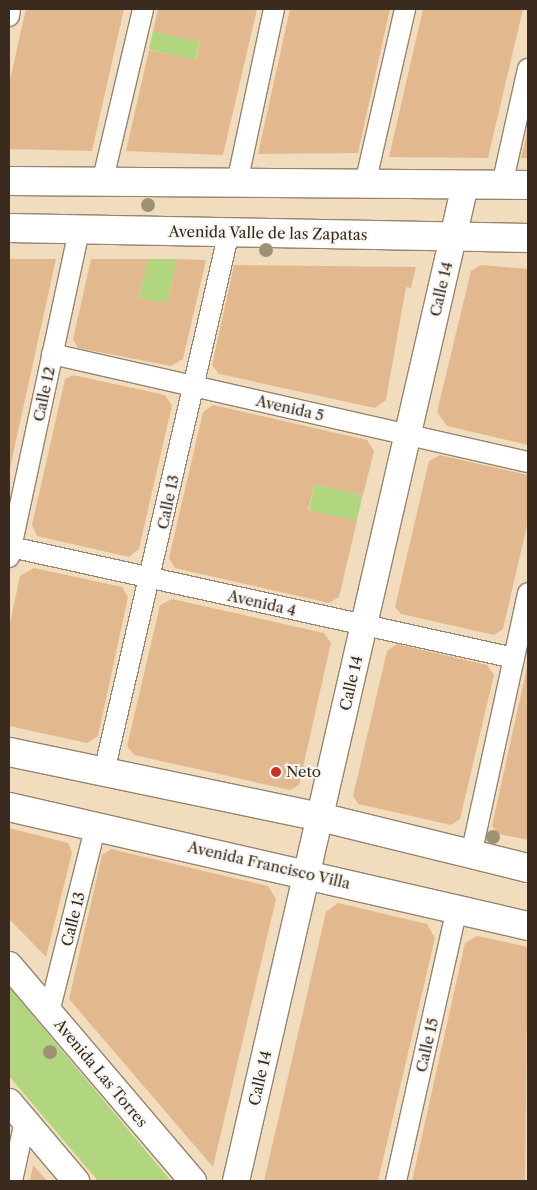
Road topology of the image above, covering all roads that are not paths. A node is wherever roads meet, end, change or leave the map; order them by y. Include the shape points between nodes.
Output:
1 (10, 9) edge
2 (143, 9) edge
3 (274, 9) edge
4 (405, 9) edge
5 (9, 16) edge
6 (528, 68) edge
7 (9, 181) edge
8 (102, 183) junction
9 (237, 183) junction
10 (365, 184) junction
11 (465, 185) junction
12 (502, 185) junction
13 (528, 185) edge
14 (9, 228) edge
15 (79, 230) junction
16 (229, 232) junction
17 (453, 237) junction
18 (528, 238) edge
19 (52, 354) junction
20 (193, 386) junction
21 (407, 435) junction
22 (528, 462) edge
23 (10, 552) edge
24 (151, 578) junction
25 (528, 593) edge
26 (364, 626) junction
27 (514, 658) junction
28 (9, 752) edge
29 (104, 772) junction
30 (9, 807) edge
31 (320, 818) junction
32 (96, 825) junction
33 (471, 855) junction
34 (528, 868) edge
35 (307, 874) junction
36 (457, 908) junction
37 (528, 926) edge
38 (9, 965) edge
39 (49, 1012) junction
40 (17, 1112) edge
41 (12, 1181) edge
42 (76, 1181) edge
43 (194, 1181) edge
44 (236, 1181) edge
45 (396, 1181) edge

1 - 5 street
2 - 8 street
3 - 9 street
4 - 10 street
6 - 12 street
7 - 8 main road
8 - 9 main road
9 - 10 main road
10 - 11 main road
11 - 12 main road
11 - 17 street, Calle 14
12 - 13 main road
14 - 15 main road, Avenida Valle de las Zapatas
15 - 16 main road, Avenida Valle de las Zapatas
15 - 19 street, Calle 12
16 - 17 main road, Avenida Valle de las Zapatas
16 - 20 street, Calle 13
17 - 18 main road, Avenida Valle de las Zapatas
17 - 21 street, Calle 14
19 - 20 street, Avenida 5
19 - 23 street, Calle 12
20 - 21 street, Avenida 5
20 - 24 street, Calle 13
21 - 22 street, Avenida 5
21 - 26 street, Calle 14
23 - 24 street, Avenida 4
24 - 26 street, Avenida 4
24 - 29 street, Calle 13
25 - 27 street
26 - 27 street, Avenida 4
26 - 31 street, Calle 14
27 - 33 street
28 - 29 main road
29 - 31 main road
30 - 32 main road, Avenida Francisco Villa
31 - 33 main road
31 - 35 street, Calle 14
32 - 35 main road, Avenida Francisco Villa
32 - 39 street, Calle 13
33 - 34 main road
35 - 36 main road, Avenida Francisco Villa
35 - 44 street, Calle 14
36 - 37 main road, Avenida Francisco Villa
36 - 45 street, Calle 15
38 - 39 street, Avenida Las Torres
39 - 43 street, Avenida Las Torres
40 - 41 street
40 - 42 street

